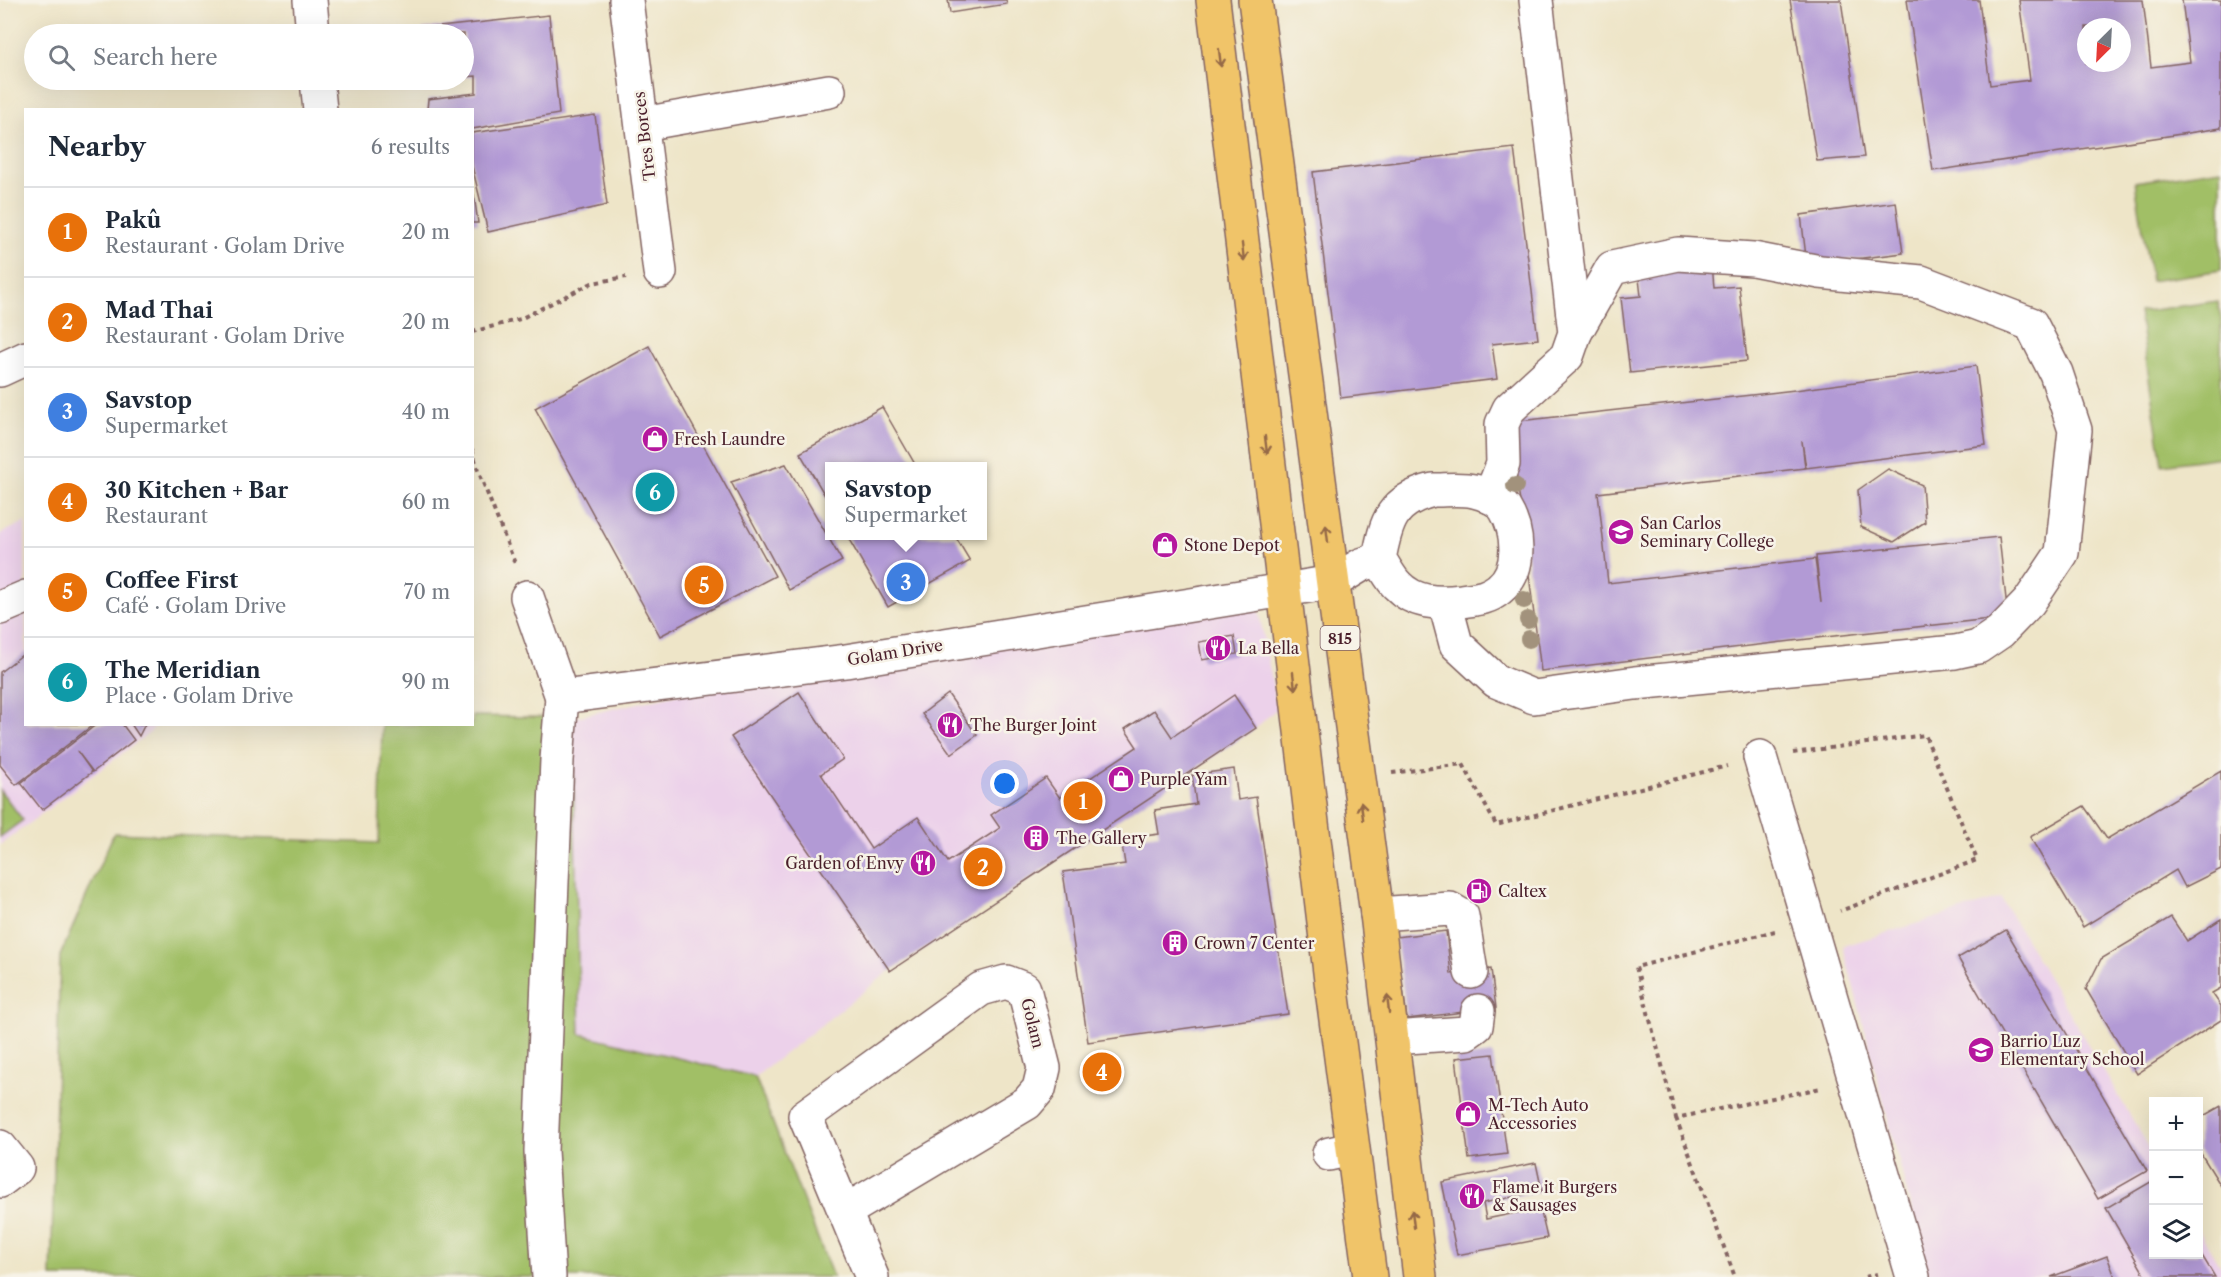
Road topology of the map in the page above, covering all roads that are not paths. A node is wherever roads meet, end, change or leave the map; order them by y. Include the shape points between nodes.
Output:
1 (310, 0) edge
2 (627, 0) edge
3 (1213, 0) edge
4 (1255, 0) edge
5 (1536, 0) edge
6 (312, 24) edge
7 (318, 90) edge
8 (829, 92) dead end
9 (320, 108) edge
10 (643, 124) junction
11 (660, 272) road end
12 (1575, 333) junction
13 (24, 359) edge
14 (0, 370) edge
15 (1490, 497) junction
16 (1379, 559) junction
17 (1333, 582) junction
18 (1283, 589) junction
19 (527, 597) road end
20 (24, 598) edge
21 (1445, 603) junction
22 (0, 608) edge
23 (562, 697) junction
24 (1760, 758) road end
25 (1377, 914) junction
26 (1471, 972) dead end
27 (1478, 1011) dead end
28 (1392, 1038) junction
29 (0, 1147) edge
30 (0, 1181) edge
31 (846, 1211) junction
32 (549, 1277) edge
33 (872, 1277) edge
34 (1370, 1277) edge
35 (1420, 1277) edge
36 (1913, 1277) edge

1 - 6 street
2 - 10 street, Tres Borces
3 -> 18 main road
17 -> 4 main road, 815
5 - 12 street
7 - 9 street
8 - 10 street
10 - 11 street, Tres Borces
12 - 15 street via 1567,356 1509,409 1502,424 1503,464
12 - 21 street via 1612,268 1678,254 1754,259 1821,272 1921,282 2031,324 2056,373 2075,430 2062,553 2029,603 2000,632 1978,647 1534,697 1496,681 1456,644
13 - 14 street
15 - 16 street via 1474,490 1416,494 1389,518
15 - 21 street via 1504,508 1510,523 1516,558 1512,574 1485,598
16 - 17 street via 1361,564
16 - 21 street via 1396,585 1410,596
17 - 18 street, Golam Drive
25 -> 17 main road, 815
18 - 23 street, Golam Drive via 846,661
18 -> 34 main road via 1340,1152
19 - 23 street
20 - 22 street
23 - 32 street via 556,760 542,1151
24 - 36 street
25 - 26 street via 1450,909 1458,913 1462,916
28 -> 25 main road, 815
27 - 28 street via 1476,1026 1466,1033
35 -> 28 main road, 815
29 - 30 street via 17,1168
31 - 31 street, Golam via 805,1116 981,989 1006,982 1024,989 1044,1068 1039,1089 1028,1103
31 - 33 street

